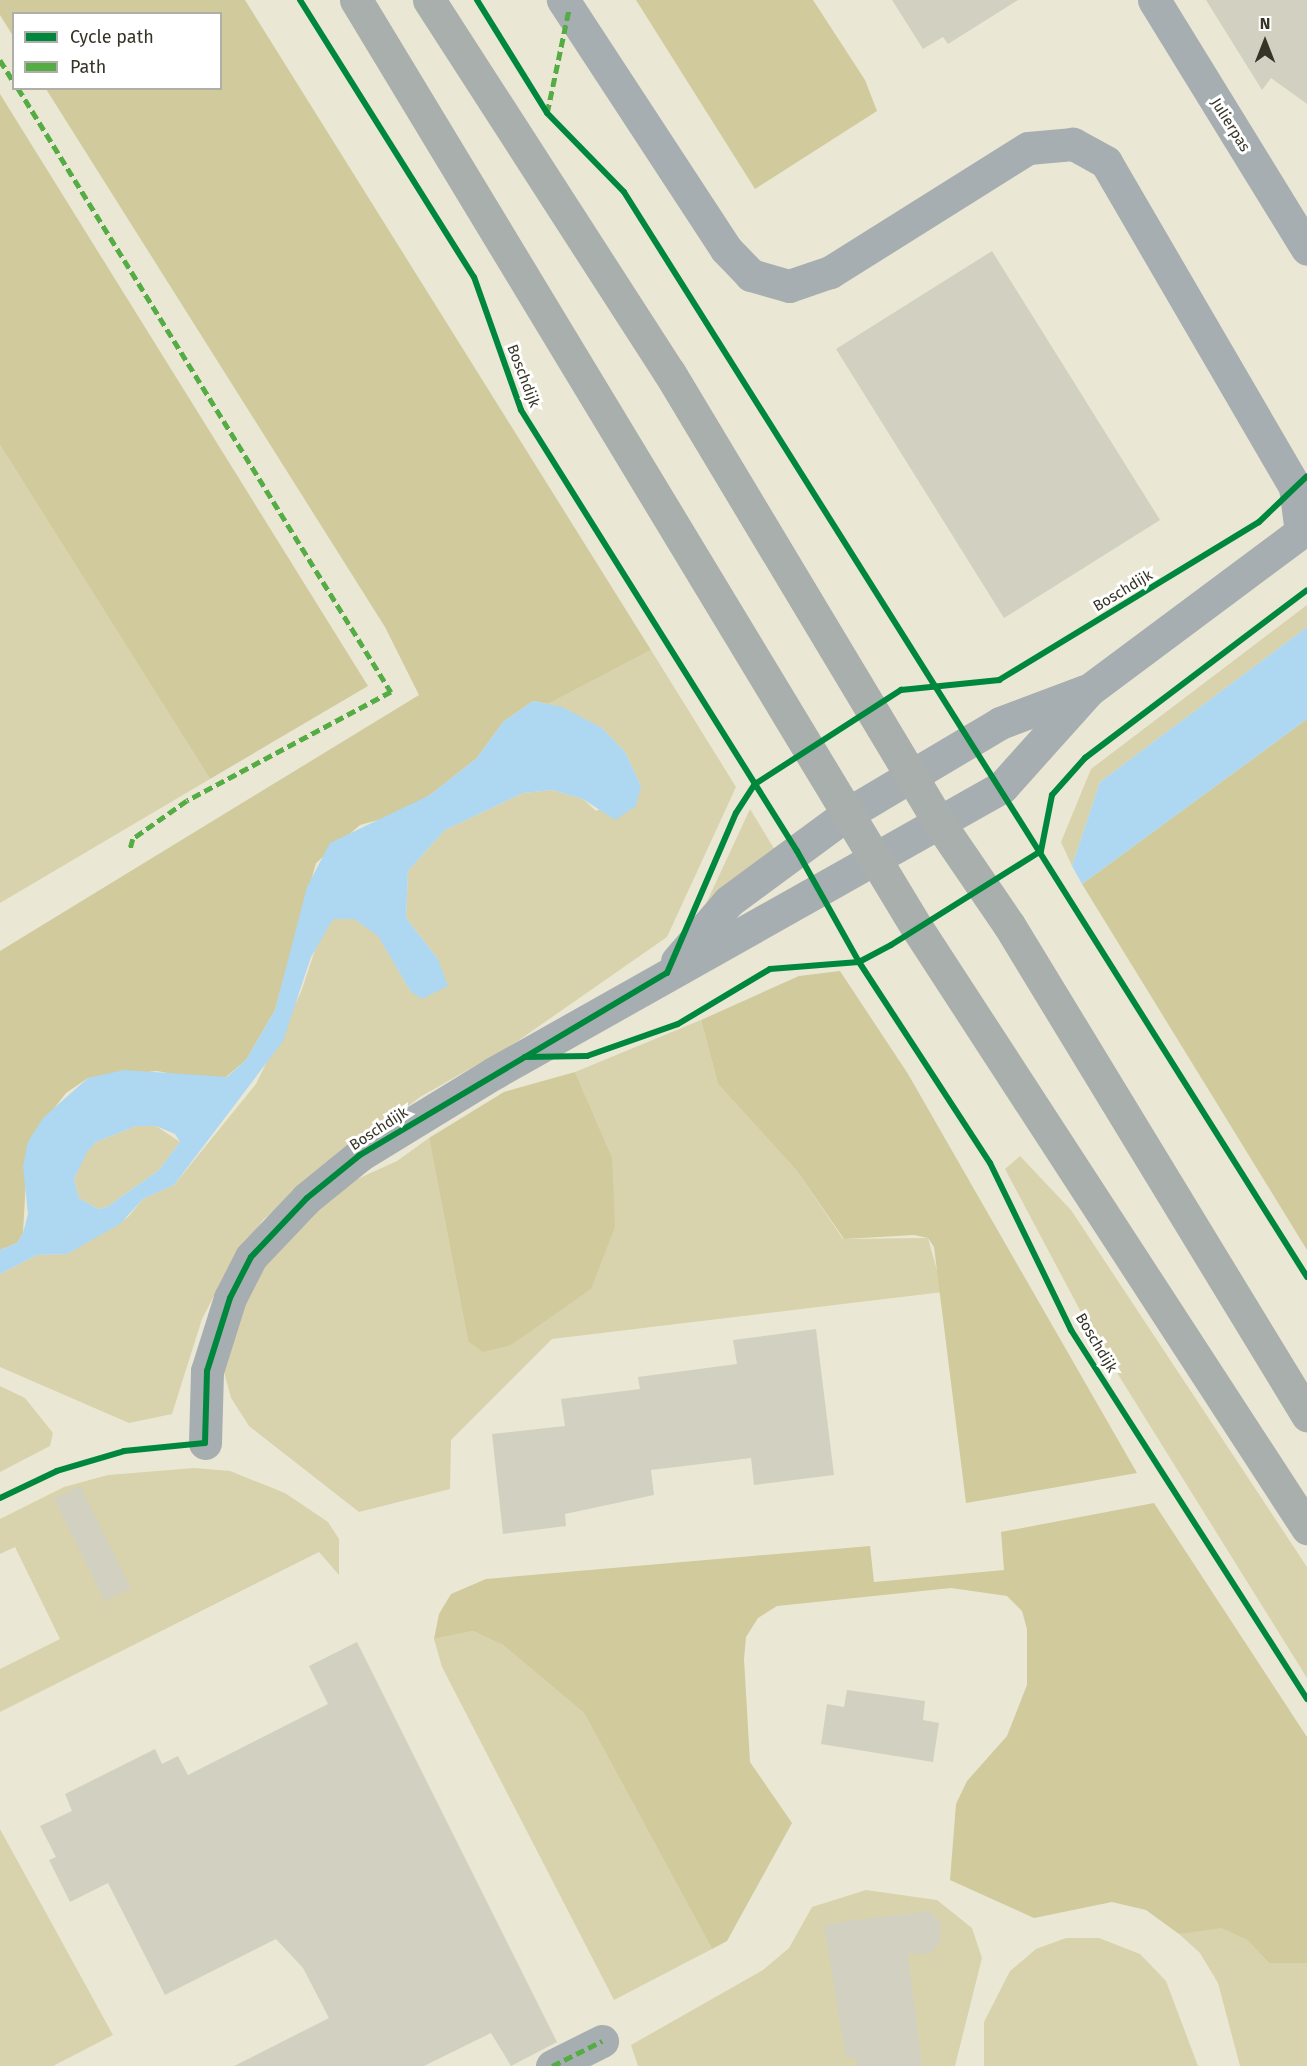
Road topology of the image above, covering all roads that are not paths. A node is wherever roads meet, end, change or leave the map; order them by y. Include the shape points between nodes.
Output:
1 (356, 0) edge
2 (429, 0) edge
3 (563, 0) edge
4 (1154, 0) edge
5 (1307, 249) edge
6 (1089, 690) junction
7 (911, 775) junction
8 (847, 814) junction
9 (940, 824) junction
10 (875, 861) junction
11 (667, 973) junction
12 (1307, 1415) edge
13 (205, 1443) dead end
14 (1307, 1528) edge
15 (603, 2041) dead end
16 (552, 2066) edge

1 - 8 main road
2 - 7 main road via 669,372
3 - 6 street, Boschdijk via 726,249 751,274 789,286 830,272 1029,148 1073,144 1106,162 1295,487 1300,532
4 - 5 street, Julierpas
6 - 7 street, Boschdijk via 1000,723
6 - 9 street, Boschdijk via 1002,788
7 - 8 street, Boschdijk
7 - 9 main road
8 - 10 main road
8 - 11 street, Boschdijk via 729,901
9 - 10 street, Boschdijk
9 - 12 main road via 1009,925
10 - 11 street, Boschdijk
10 - 14 main road
11 - 13 street, Boschdijk via 360,1155 307,1198 251,1257 230,1298 207,1371
15 - 16 street

